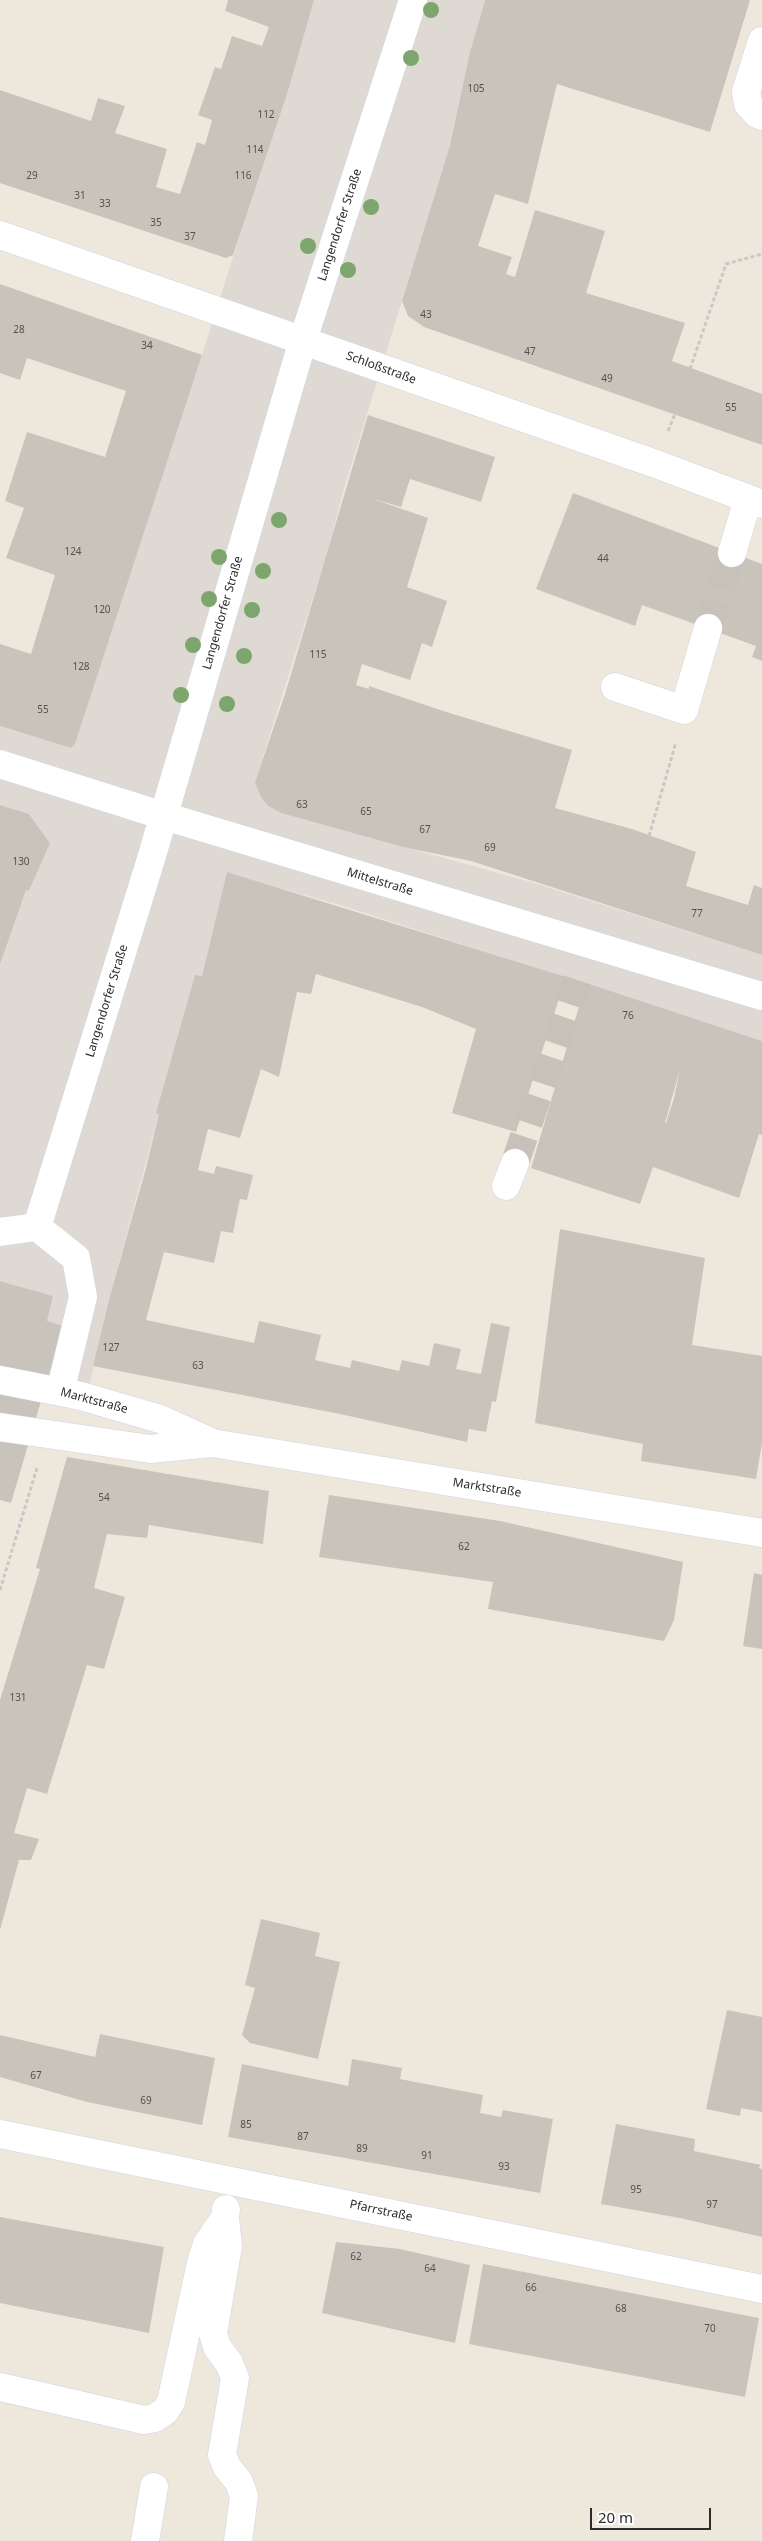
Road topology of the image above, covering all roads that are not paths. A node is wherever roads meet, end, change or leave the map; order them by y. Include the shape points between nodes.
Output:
1 (413, 0) edge
2 (762, 41) edge
3 (762, 116) edge
4 (0, 235) edge
5 (303, 340) junction
6 (755, 502) edge
7 (732, 553) tunnel mouth
8 (708, 628) tunnel mouth
9 (615, 687) dead end
10 (0, 764) edge
11 (164, 816) junction
12 (762, 996) edge
13 (37, 1227) junction
14 (0, 1232) edge
15 (0, 1380) edge
16 (63, 1380) dead end
17 (0, 1427) edge
18 (212, 1443) junction
19 (762, 1533) edge
20 (0, 2134) edge
21 (232, 2181) junction
22 (225, 2218) junction
23 (762, 2289) edge
24 (0, 2386) edge
25 (154, 2488) dead end
26 (145, 2541) edge
27 (238, 2541) edge

1 - 5 street, Langendorfer Straße
2 - 3 street via 746,92 748,104
4 - 5 street, Schloßstraße
5 - 6 street, Schloßstraße
5 - 11 street, Langendorfer Straße
6 - 7 street
8 - 9 street via 684,710
10 - 11 street, Mittelstraße
11 - 12 street, Mittelstraße
11 - 13 street, Langendorfer Straße
13 - 14 street
13 - 16 street via 76,1258 83,1297
15 - 18 street, Marktstraße via 107,1403 160,1419
17 - 18 street, Marktstraße via 150,1449
18 - 19 street, Marktstraße
20 - 21 street, Pfarrstraße
21 - 22 street
21 - 23 street, Pfarrstraße
22 - 24 street via 207,2244 200,2263 170,2402 165,2411 144,2420
22 - 27 street via 228,2246 213,2333 217,2348 230,2363 235,2378 222,2455 244,2496
25 - 26 street

